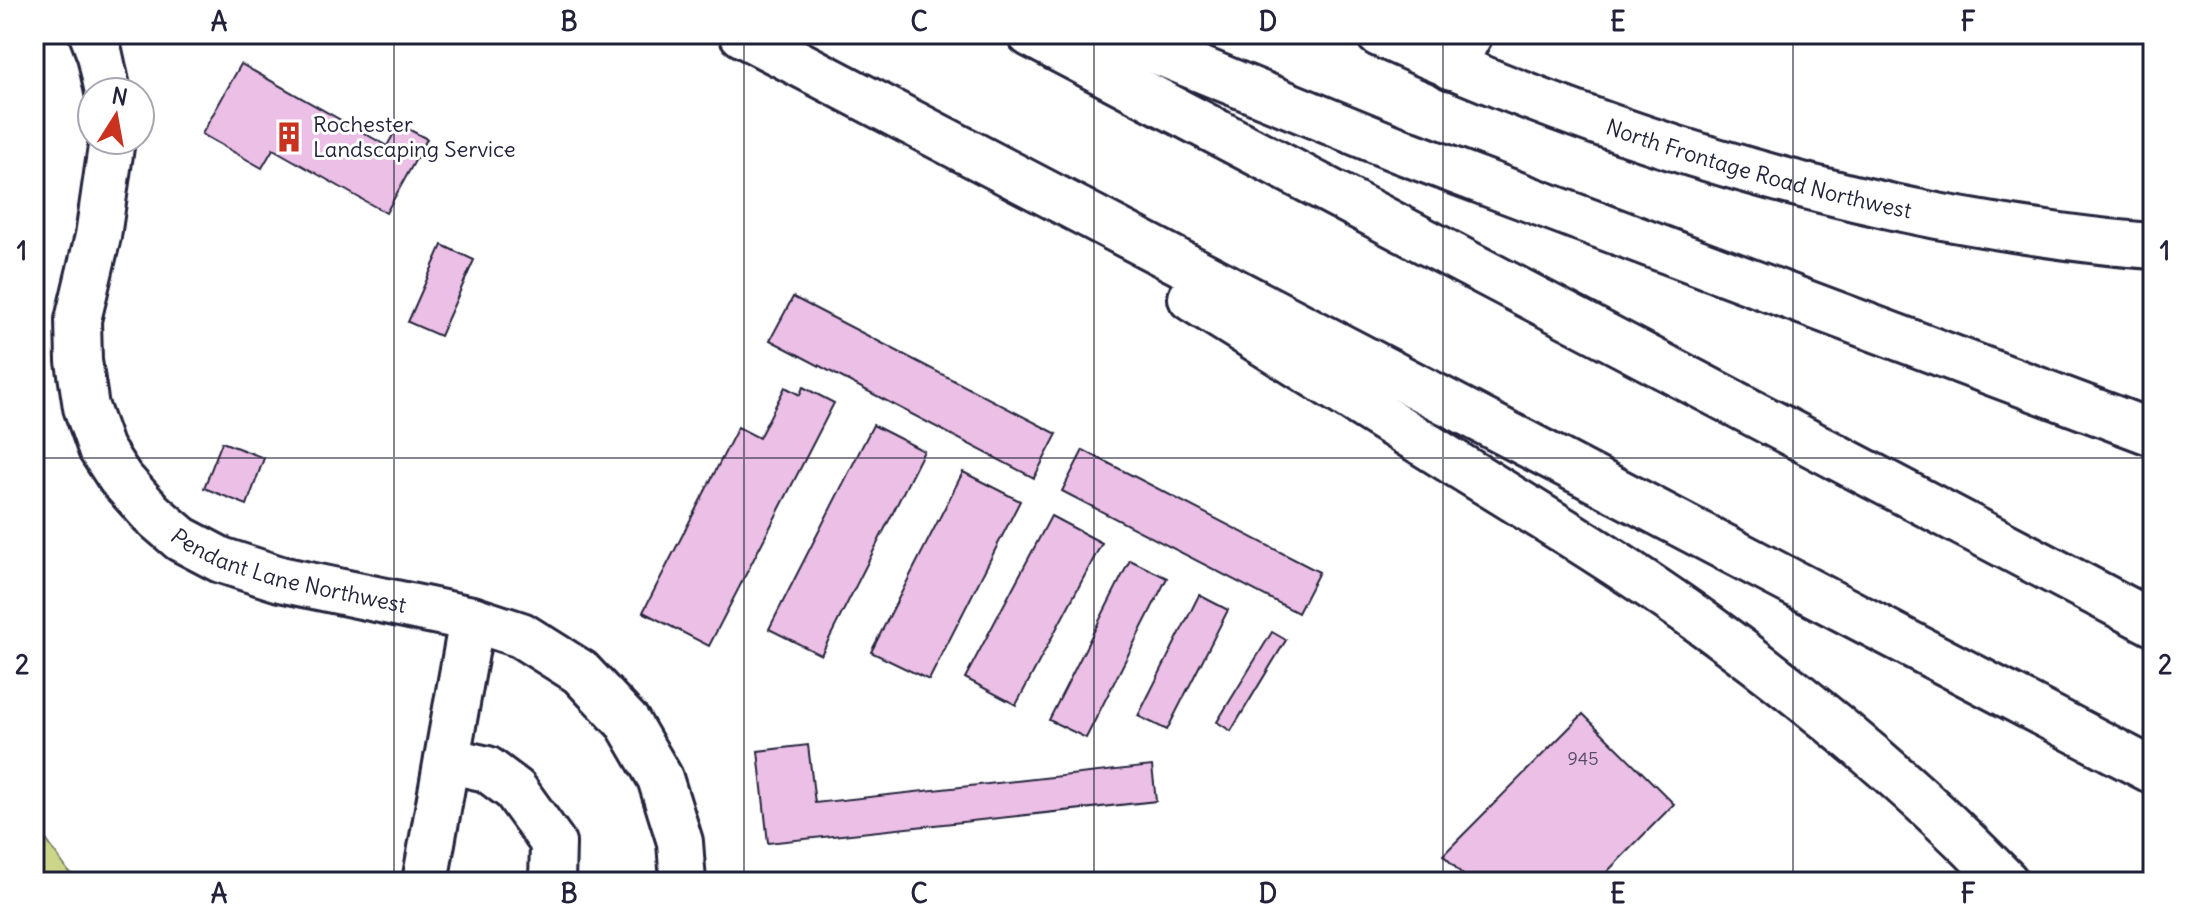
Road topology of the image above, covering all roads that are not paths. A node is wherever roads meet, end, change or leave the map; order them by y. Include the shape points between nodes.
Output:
1 (92, 34) edge
2 (742, 34) edge
3 (1030, 34) edge
4 (1114, 34) edge
5 (1379, 34) edge
6 (1461, 50) edge
7 (105, 76) edge
8 (904, 119) junction
9 (110, 156) edge
10 (2153, 246) edge
11 (2153, 433) edge
12 (472, 619) junction
13 (2153, 623) edge
14 (447, 760) junction
15 (2153, 771) edge
16 (425, 882) edge
17 (552, 882) edge
18 (683, 882) edge
19 (2006, 882) edge

1 - 7 main road
2 - 8 main road
3 - 13 main road
4 - 11 main road via 1404,152
5 - 6 main road, North Frontage Road Northwest
6 - 10 main road, North Frontage Road Northwest via 1626,133 1798,185 2006,228
8 - 15 main road
8 - 19 main road via 1706,625 1865,750
9 - 12 main road, Pendant Lane Northwest via 78,320 79,361 86,407 101,449 120,478 181,539 221,560 280,579
12 - 14 main road
12 - 18 main road, Pendant Lane Northwest via 521,635 580,672 628,723 660,778 680,842
14 - 16 main road
14 - 17 main road via 487,769 515,790 553,843

